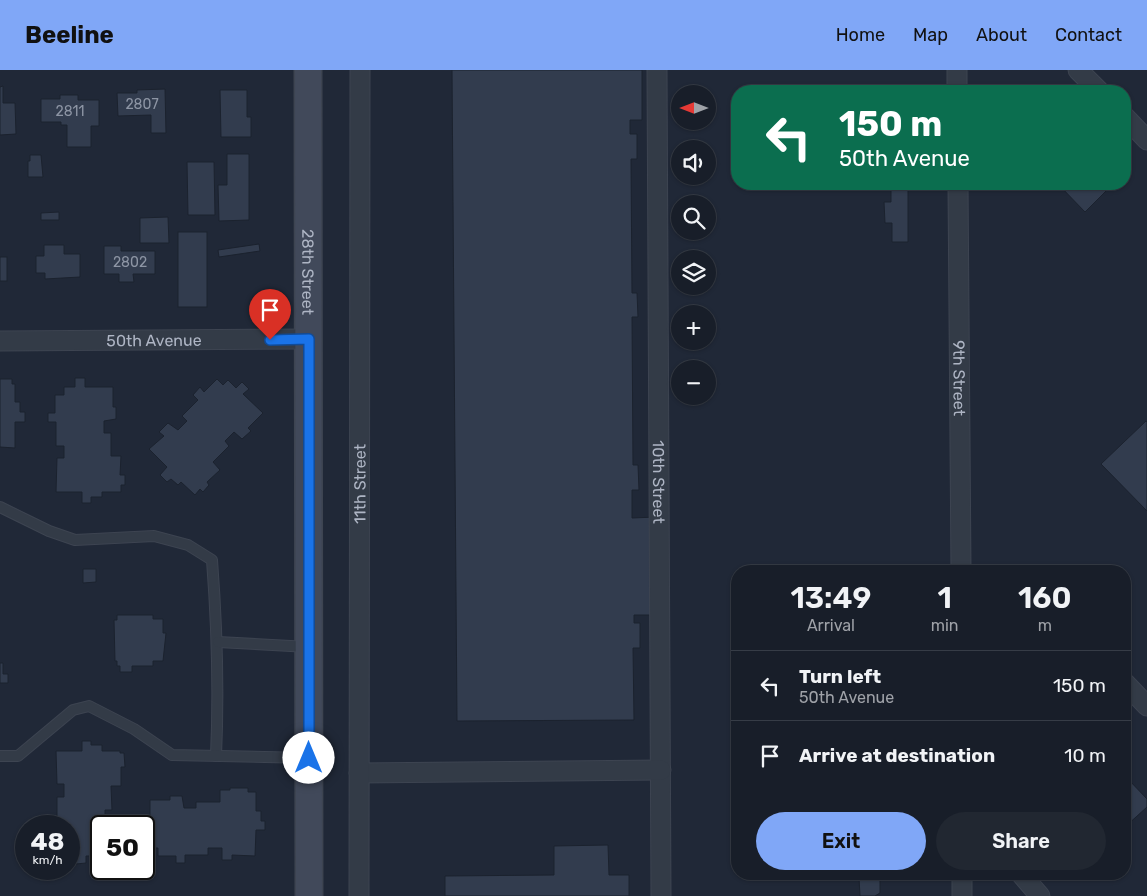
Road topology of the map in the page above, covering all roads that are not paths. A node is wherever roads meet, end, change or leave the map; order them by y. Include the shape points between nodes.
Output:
1 (308, 70) edge
2 (360, 70) edge
3 (657, 70) edge
4 (957, 70) edge
5 (1078, 70) edge
6 (957, 85) edge
7 (1093, 85) edge
8 (1131, 123) edge
9 (1147, 140) edge
10 (958, 190) edge
11 (309, 339) junction
12 (0, 341) edge
13 (0, 507) edge
14 (961, 565) edge
15 (218, 642) junction
16 (309, 647) junction
17 (1131, 689) edge
18 (1147, 706) edge
19 (0, 756) edge
20 (216, 756) junction
21 (309, 758) junction
22 (661, 770) junction
23 (358, 773) junction
24 (962, 880) edge
25 (1027, 880) edge
26 (309, 896) edge
27 (359, 896) edge
28 (661, 896) edge
29 (962, 896) edge
30 (1040, 896) edge

1 - 11 main road, 28th Street
2 - 23 street, 11th Street
3 - 22 street, 10th Street
4 - 6 street
5 - 7 street
8 - 9 street
10 - 14 street, 9th Street
11 - 12 street, 50th Avenue
11 - 16 main road, 28th Street
13 - 15 lane via 74,540 154,536 188,545 212,560
15 - 16 lane
15 - 20 lane
16 - 21 main road, 28th Street
17 - 18 street
19 - 20 lane via 18,756 73,710 89,706 134,729 172,755
20 - 21 lane
21 - 26 main road, 28th Street
22 - 23 street
22 - 28 street, 10th Street
23 - 27 street, 11th Street
24 - 29 street
25 - 30 street

